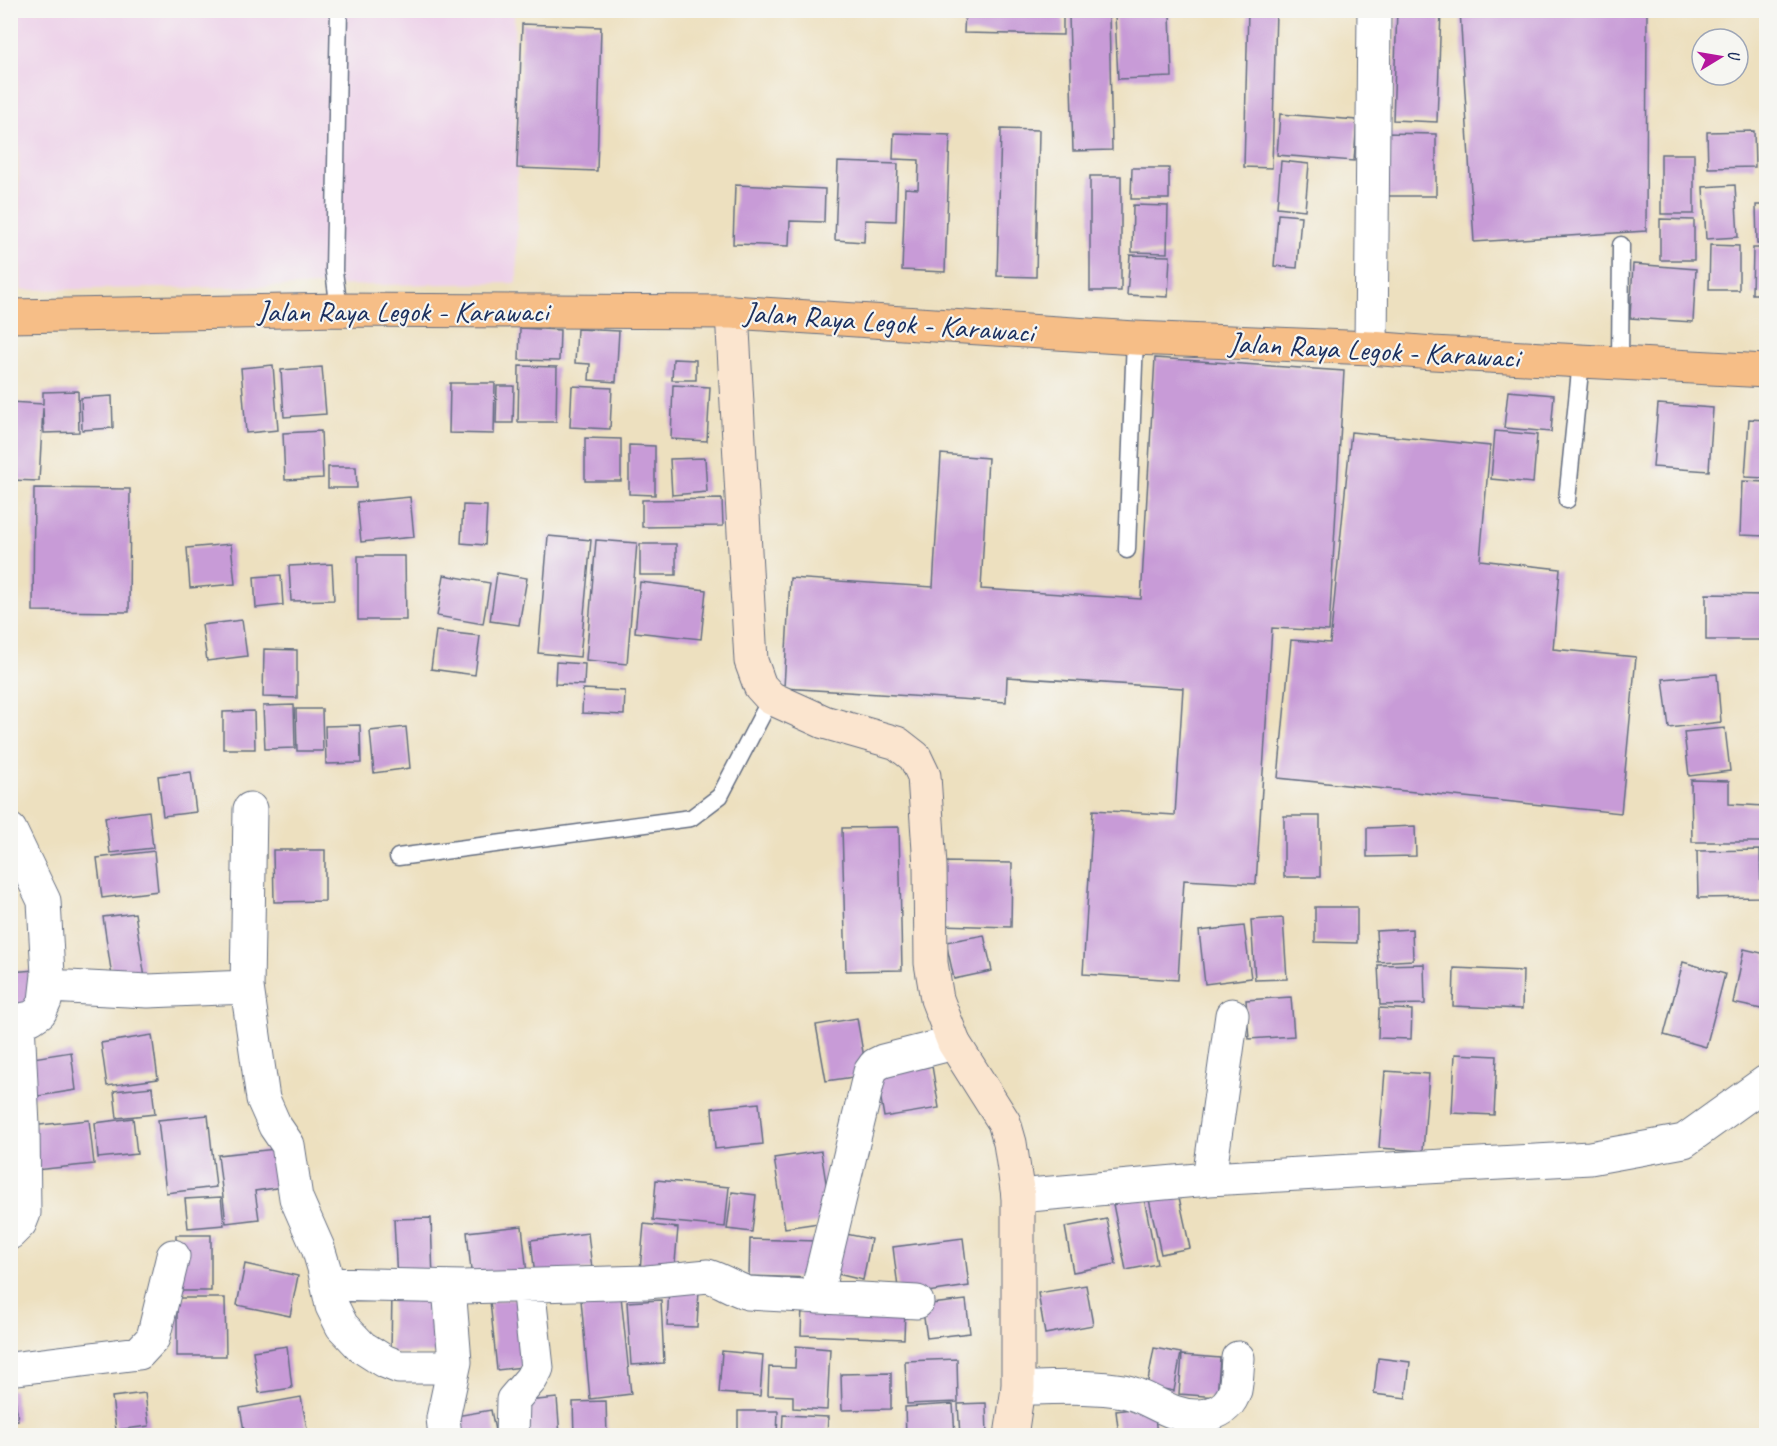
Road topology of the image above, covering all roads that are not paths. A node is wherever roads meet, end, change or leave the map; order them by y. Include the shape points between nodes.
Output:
1 (339, 10) edge
2 (1374, 10) edge
3 (1621, 245) dead end
4 (339, 310) junction
5 (732, 312) junction
6 (10, 316) edge
7 (1135, 338) junction
8 (1371, 348) junction
9 (1581, 361) junction
10 (1620, 363) junction
11 (1767, 371) edge
12 (1567, 500) dead end
13 (1127, 550) dead end
14 (771, 698) junction
15 (250, 809) dead end
16 (10, 830) edge
17 (398, 857) dead end
18 (48, 986) junction
19 (247, 987) junction
20 (1232, 1015) dead end
21 (14, 1022) edge
22 (954, 1043) junction
23 (1767, 1082) edge
24 (1209, 1179) junction
25 (1017, 1196) junction
26 (10, 1233) edge
27 (173, 1256) dead end
28 (327, 1284) junction
29 (528, 1285) junction
30 (449, 1287) junction
31 (816, 1297) junction
32 (917, 1302) dead end
33 (1238, 1358) dead end
34 (455, 1362) junction
35 (10, 1369) edge
36 (1018, 1388) junction
37 (445, 1436) edge
38 (512, 1436) edge
39 (1011, 1436) edge

1 - 4 lane via 334,271
2 - 8 street
3 - 10 lane
4 - 5 main road, Jalan Raya Legok - Karawaci
4 - 6 main road, Jalan Raya Legok - Karawaci
5 - 7 main road, Jalan Raya Legok - Karawaci
5 - 14 street via 751,661 760,686
7 - 8 main road, Jalan Raya Legok - Karawaci
7 - 13 lane
8 - 9 main road, Jalan Raya Legok - Karawaci
9 - 10 main road, Jalan Raya Legok - Karawaci
9 - 12 lane
10 - 11 main road, Jalan Raya Legok - Karawaci
14 - 17 lane via 720,796 691,818
14 - 22 street via 824,722 897,743 915,757 924,776 931,963 937,999
15 - 19 street
16 - 18 street via 44,901
18 - 19 street via 147,991
18 - 21 street via 40,1012
19 - 28 street via 263,1099 288,1145 296,1198 318,1248
20 - 24 street
21 - 26 street via 23,1126 24,1213
22 - 25 street via 1004,1122
22 - 31 street via 883,1061 870,1072
23 - 24 street via 1684,1141 1590,1158
24 - 25 street
25 - 36 street
27 - 35 street via 153,1338 139,1353
28 - 30 street
28 - 34 street via 342,1326 362,1347 399,1367 448,1367
29 - 30 street
29 - 31 street via 708,1276 748,1293
29 - 38 street via 537,1368 513,1400
30 - 34 street
31 - 32 street
33 - 36 street via 1228,1405 1214,1414 1197,1417 1176,1413 1127,1391
34 - 37 street via 443,1418
36 - 39 street

